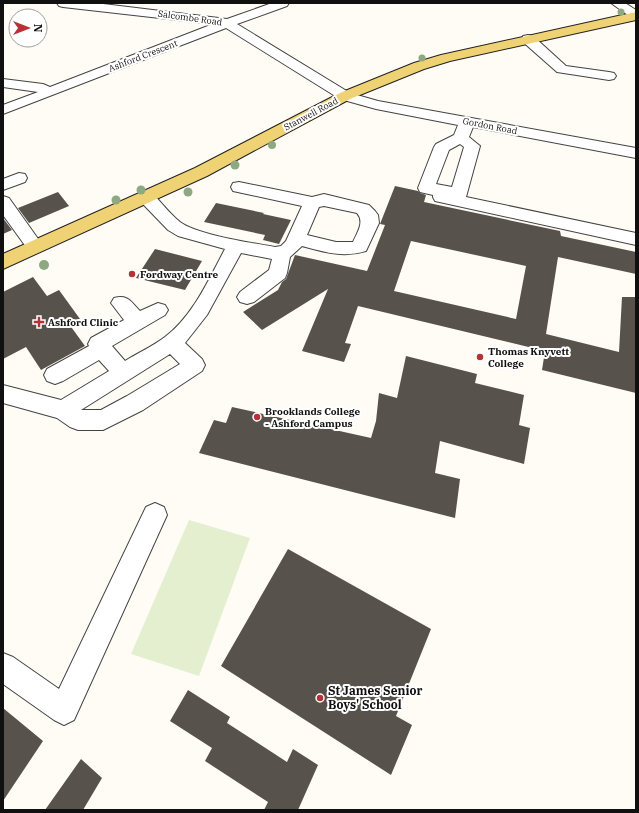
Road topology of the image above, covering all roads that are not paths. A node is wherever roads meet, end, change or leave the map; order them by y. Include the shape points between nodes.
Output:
1 (63, 3) edge
2 (284, 3) edge
3 (617, 3) edge
4 (636, 16) edge
5 (227, 23) junction
6 (528, 39) junction
7 (609, 76) dead end
8 (3, 82) edge
9 (48, 92) junction
10 (345, 96) junction
11 (3, 110) edge
12 (467, 122) junction
13 (461, 138) junction
14 (636, 153) edge
15 (19, 178) dead end
16 (3, 185) edge
17 (239, 187) dead end
18 (443, 191) junction
19 (146, 197) junction
20 (3, 202) edge
21 (312, 203) junction
22 (297, 239) junction
23 (636, 239) edge
24 (236, 246) junction
25 (35, 248) junction
26 (282, 252) junction
27 (3, 262) edge
28 (247, 297) dead end
29 (121, 303) dead end
30 (158, 310) dead end
31 (138, 322) junction
32 (172, 343) junction
33 (101, 349) junction
34 (123, 373) junction
35 (55, 375) dead end
36 (3, 394) edge
37 (63, 410) junction
38 (155, 515) dead end
39 (3, 669) edge

1 - 5 street, Salcombe Road via 212,19
2 - 5 street, Ashford Crescent
3 - 4 street
4 - 6 main road, Stanwell Road
5 - 9 street, Ashford Crescent
5 - 10 street, Salcombe Road
6 - 7 street via 562,68
6 - 10 main road, Stanwell Road via 418,66
8 - 9 street via 43,88
9 - 11 street, Ashford Crescent
10 - 12 street, Gordon Road via 376,105
10 - 19 main road, Stanwell Road via 201,172
12 - 13 street
12 - 14 street, Gordon Road
13 - 18 street via 472,146 459,194
13 - 18 street via 442,147 426,188
15 - 16 street
17 - 21 street
18 - 23 street via 441,197
19 - 24 street via 174,226 184,232
19 - 25 main road, Stanwell Road
20 - 25 street
21 - 22 street
21 - 22 street via 324,200 363,209 369,215 370,223 360,247 352,249
22 - 26 street via 286,252
24 - 26 street
24 - 32 street via 196,318
25 - 27 main road, Stanwell Road
26 - 28 street via 278,273
29 - 31 street
30 - 31 street
31 - 33 street via 98,344
32 - 34 street
32 - 37 street via 196,365 135,404 103,420 78,420
33 - 34 street
33 - 35 street
34 - 37 street
36 - 37 street
38 - 39 street via 64,710

